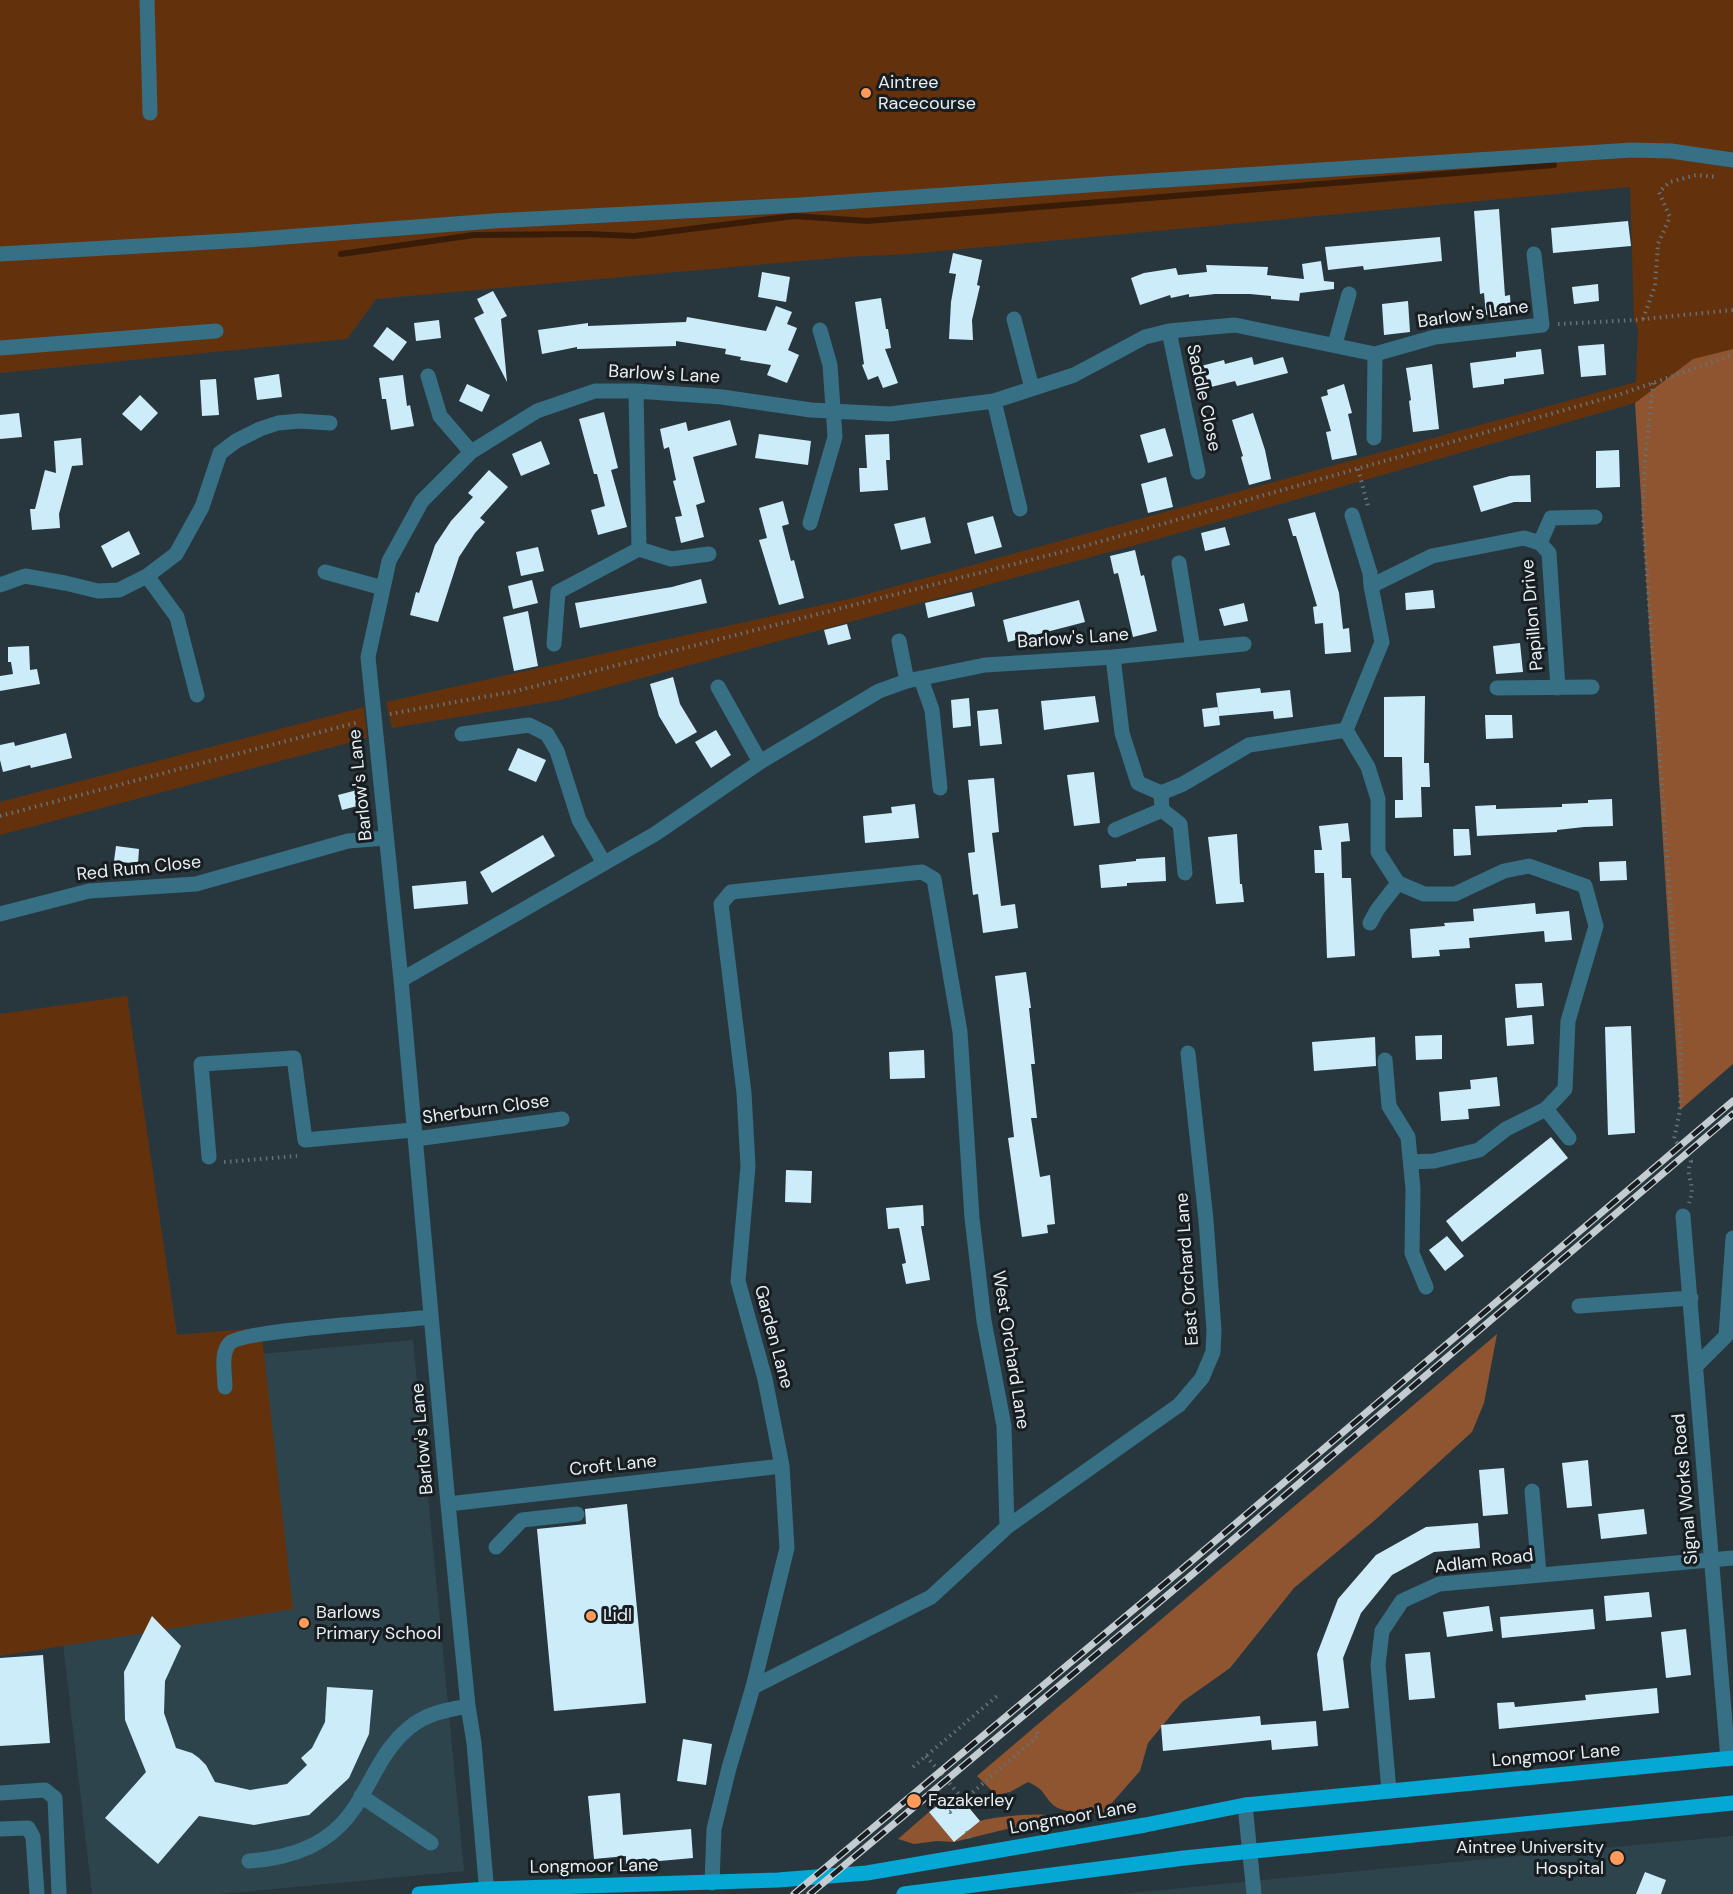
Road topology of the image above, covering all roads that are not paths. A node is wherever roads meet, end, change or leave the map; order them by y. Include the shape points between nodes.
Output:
1 (147, 0) edge
2 (150, 113) dead end
3 (1733, 160) edge
4 (0, 254) edge
5 (1534, 254) dead end
6 (1349, 294) dead end
7 (1014, 319) dead end
8 (820, 330) dead end
9 (216, 331) dead end
10 (1169, 331) junction
11 (1335, 344) junction
12 (0, 348) edge
13 (1375, 354) junction
14 (428, 376) dead end
15 (1032, 388) junction
16 (636, 391) junction
17 (994, 401) junction
18 (833, 411) junction
19 (330, 423) dead end
20 (1374, 438) dead end
21 (471, 452) junction
22 (1198, 472) dead end
23 (1020, 509) dead end
24 (1352, 515) dead end
25 (1594, 517) dead end
26 (810, 523) dead end
27 (1540, 543) junction
28 (639, 549) junction
29 (709, 554) dead end
30 (1179, 563) dead end
31 (325, 572) dead end
32 (147, 576) junction
33 (0, 585) edge
34 (1371, 586) junction
35 (383, 588) junction
36 (899, 640) dead end
37 (554, 644) dead end
38 (1244, 644) dead end
39 (1194, 649) junction
40 (1113, 657) junction
41 (914, 680) junction
42 (718, 687) dead end
43 (1592, 687) dead end
44 (1497, 688) dead end
45 (1558, 688) junction
46 (197, 695) dead end
47 (1346, 730) junction
48 (462, 734) dead end
49 (760, 762) junction
50 (940, 788) dead end
51 (1161, 793) junction
52 (1162, 810) junction
53 (1115, 830) dead end
54 (386, 838) junction
55 (604, 863) junction
56 (1185, 873) dead end
57 (934, 879) joint
58 (1398, 883) junction
59 (0, 914) edge
60 (1370, 923) dead end
61 (401, 980) junction
62 (1188, 1053) dead end
63 (1385, 1060) dead end
64 (1546, 1109) junction
65 (562, 1119) dead end
66 (415, 1135) junction
67 (1569, 1138) dead end
68 (210, 1157) road end
69 (1412, 1162) junction
70 (1683, 1216) road end
71 (1733, 1238) edge
72 (1426, 1287) dead end
73 (1691, 1298) junction
74 (1579, 1306) dead end
75 (431, 1317) junction
76 (1696, 1366) junction
77 (225, 1387) dead end
78 (782, 1466) junction
79 (1532, 1491) dead end
80 (448, 1504) junction
81 (577, 1514) dead end
82 (1007, 1527) junction
83 (496, 1547) dead end
84 (1733, 1558) edge
85 (1712, 1560) junction
86 (1539, 1574) junction
87 (753, 1687) junction
88 (468, 1706) junction
89 (1731, 1758) edge
90 (1389, 1791) junction
91 (0, 1793) edge
92 (361, 1796) junction
93 (1733, 1803) edge
94 (1245, 1805) junction
95 (0, 1830) edge
96 (431, 1843) dead end
97 (1250, 1852) junction
98 (249, 1861) dead end
99 (712, 1883) junction
100 (487, 1891) edge
101 (37, 1894) edge
102 (59, 1894) edge
103 (419, 1894) edge
104 (904, 1894) edge
105 (1254, 1894) edge

1 - 2 street
3 - 4 street via 1671,151 1621,151
5 - 13 street, Barlow's Lane via 1542,325 1435,337
6 - 11 street
7 - 15 street
8 - 18 street via 830,365
9 - 12 street
10 - 11 street, Barlow's Lane via 1235,325
10 - 15 street, Barlow's Lane via 1145,337 1074,375
10 - 22 street, Saddle Close
11 - 13 street, Barlow's Lane
13 - 20 street
14 - 21 street via 440,416
15 - 17 street, Barlow's Lane
16 - 18 street, Barlow's Lane
16 - 21 street, Barlow's Lane via 594,391 537,411
16 - 28 street
17 - 18 street, Barlow's Lane via 890,414
17 - 23 street
18 - 26 street via 835,437
19 - 32 street via 278,423 244,437 220,453 202,507 176,554
21 - 35 street, Barlow's Lane via 422,501 389,561
24 - 34 street
25 - 27 street, Papillon Drive via 1551,518
27 - 34 street, Papillon Drive via 1524,538 1432,556
27 - 45 street, Papillon Drive via 1550,553
28 - 29 street via 671,559
28 - 37 street via 558,592
30 - 39 street
31 - 35 street
32 - 33 street via 119,590 98,591 25,576
32 - 46 street via 177,617
34 - 47 street via 1382,642
35 - 54 street, Barlow's Lane via 368,657
36 - 41 street
38 - 39 street, Barlow's Lane
39 - 40 street, Barlow's Lane
40 - 41 street, Barlow's Lane via 985,665
40 - 51 street via 1122,733 1138,783
41 - 49 street, Barlow's Lane via 879,691
41 - 50 street via 932,710
42 - 49 street
43 - 45 street, Papillon Drive
44 - 45 street, Papillon Drive
47 - 51 street via 1249,745 1184,784
47 - 58 street via 1368,767 1378,799 1378,852
48 - 55 street via 529,725 547,734 557,751 579,820
49 - 55 street, Barlow's Lane via 655,834
51 - 52 street
52 - 53 street
52 - 56 street via 1180,824
54 - 59 street, Red Rum Close via 348,841 196,884 89,891
54 - 61 street, Barlow's Lane
55 - 61 street, Barlow's Lane
57 - 78 street, Garden Lane via 922,872 731,892 721,904 744,1093 748,1166 738,1281 765,1378
57 - 82 street, West Orchard Lane via 960,1032 973,1230 984,1321 1004,1426
58 - 60 street
58 - 64 street via 1424,894 1455,894 1504,871 1529,866 1585,886 1596,926 1568,1021 1565,1089
61 - 66 street, Barlow's Lane
62 - 82 street, East Orchard Lane via 1206,1220 1213,1352 1202,1378 1179,1405
63 - 69 street via 1389,1106 1408,1137
64 - 67 street
64 - 69 street via 1506,1129 1479,1150
65 - 66 street, Sherburn Close
66 - 68 street, Sherburn Close via 305,1140 294,1058 201,1064
66 - 75 street, Barlow's Lane
69 - 72 street via 1412,1253
70 - 73 street, Signal Works Road
71 - 76 street via 1726,1336
73 - 74 street
73 - 76 street, Signal Works Road
75 - 77 street via 288,1330 232,1340 224,1355
75 - 80 street, Barlow's Lane
76 - 85 street, Signal Works Road
78 - 80 street, Croft Lane
78 - 87 street, Garden Lane via 787,1548
79 - 86 street
80 - 88 street, Barlow's Lane
81 - 83 street via 522,1520
82 - 87 street via 931,1597
84 - 85 street, Adlam Road
85 - 86 street, Adlam Road
85 - 89 street, Signal Works Road
86 - 90 street, Adlam Road via 1439,1584 1402,1602 1382,1631 1378,1665
87 - 99 street, Garden Lane via 714,1829
88 - 92 street via 434,1713 410,1726 386,1752
88 - 100 street, Barlow's Lane
89 - 90 main road, Longmoor Lane
90 - 94 main road, Longmoor Lane
91 - 102 street via 45,1790 55,1798
92 - 96 street
92 - 98 street via 355,1808 325,1839 279,1859
93 - 97 main road
94 - 97 street
94 - 99 main road, Longmoor Lane via 867,1873
95 - 101 street via 28,1828 33,1837
97 - 104 main road
97 - 105 street
99 - 100 main road, Longmoor Lane
100 - 103 main road, Longmoor Lane

